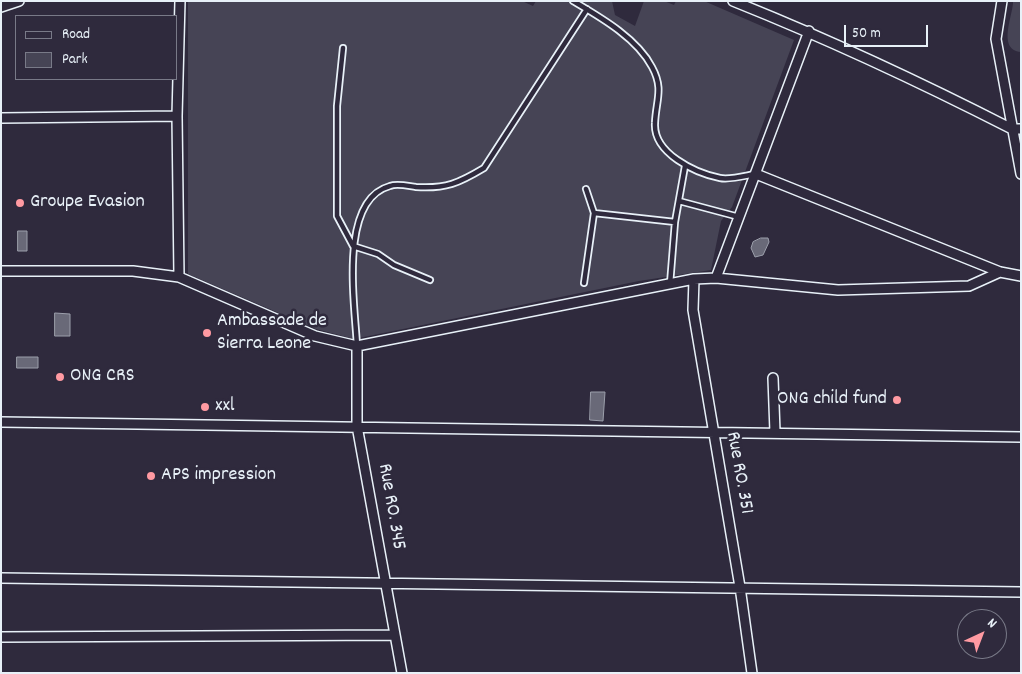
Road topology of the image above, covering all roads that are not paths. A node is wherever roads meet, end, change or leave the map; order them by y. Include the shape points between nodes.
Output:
1 (19, 1) edge
2 (180, 1) edge
3 (573, 1) edge
4 (733, 1) edge
5 (1002, 1) edge
6 (1, 7) edge
7 (587, 9) junction
8 (810, 31) junction
9 (343, 48) dead end
10 (178, 78) edge
11 (178, 80) edge
12 (177, 116) junction
13 (1, 118) edge
14 (1016, 129) edge
15 (685, 166) junction
16 (756, 174) junction
17 (1021, 174) edge
18 (586, 188) dead end
19 (678, 201) junction
20 (594, 213) junction
21 (739, 217) junction
22 (675, 222) junction
23 (353, 246) junction
24 (1, 270) edge
25 (1000, 272) junction
26 (179, 276) junction
27 (1021, 276) edge
28 (716, 278) junction
29 (694, 279) junction
30 (430, 280) dead end
31 (584, 283) dead end
32 (670, 284) junction
33 (357, 346) junction
34 (773, 378) dead end
35 (1, 422) edge
36 (357, 426) junction
37 (713, 431) junction
38 (775, 432) junction
39 (1021, 437) edge
40 (1, 578) edge
41 (386, 584) junction
42 (740, 587) junction
43 (1021, 592) edge
44 (395, 635) junction
45 (1, 637) edge
46 (402, 673) edge
47 (752, 673) edge

1 - 6 street
2 - 10 street
3 - 7 lane
4 - 8 street
5 - 14 street via 996,39
7 - 15 lane via 634,44 652,67 661,90 654,125 663,147
7 - 23 lane via 484,168 460,183 436,188 391,185 372,194 359,216
8 - 14 street
8 - 16 street
9 - 23 lane via 338,106 337,216
11 - 12 street
12 - 13 street
12 - 26 street
14 - 17 street
15 - 16 lane via 722,178
15 - 19 lane
16 - 21 street
16 - 25 street
18 - 20 lane
19 - 21 lane
19 - 22 lane
20 - 22 lane
20 - 31 lane
21 - 28 street
22 - 32 lane
23 - 30 lane via 378,254 394,266
23 - 33 lane
24 - 26 street via 133,271
25 - 27 street
25 - 28 street via 969,286 838,290
26 - 33 street via 314,336
28 - 29 street
29 - 32 street
29 - 37 street, Rue RO. 351 via 693,310
32 - 33 street
33 - 36 street, Rue RO. 345
34 - 38 street
35 - 36 street
36 - 37 street
36 - 41 street, Rue RO. 345
37 - 38 street
37 - 42 street, Rue RO. 351
38 - 39 street
40 - 41 street
41 - 42 street
41 - 44 street, Rue RO. 345
42 - 43 street
42 - 47 street, Rue RO. 351
44 - 45 street
44 - 46 street, Rue RO. 345

